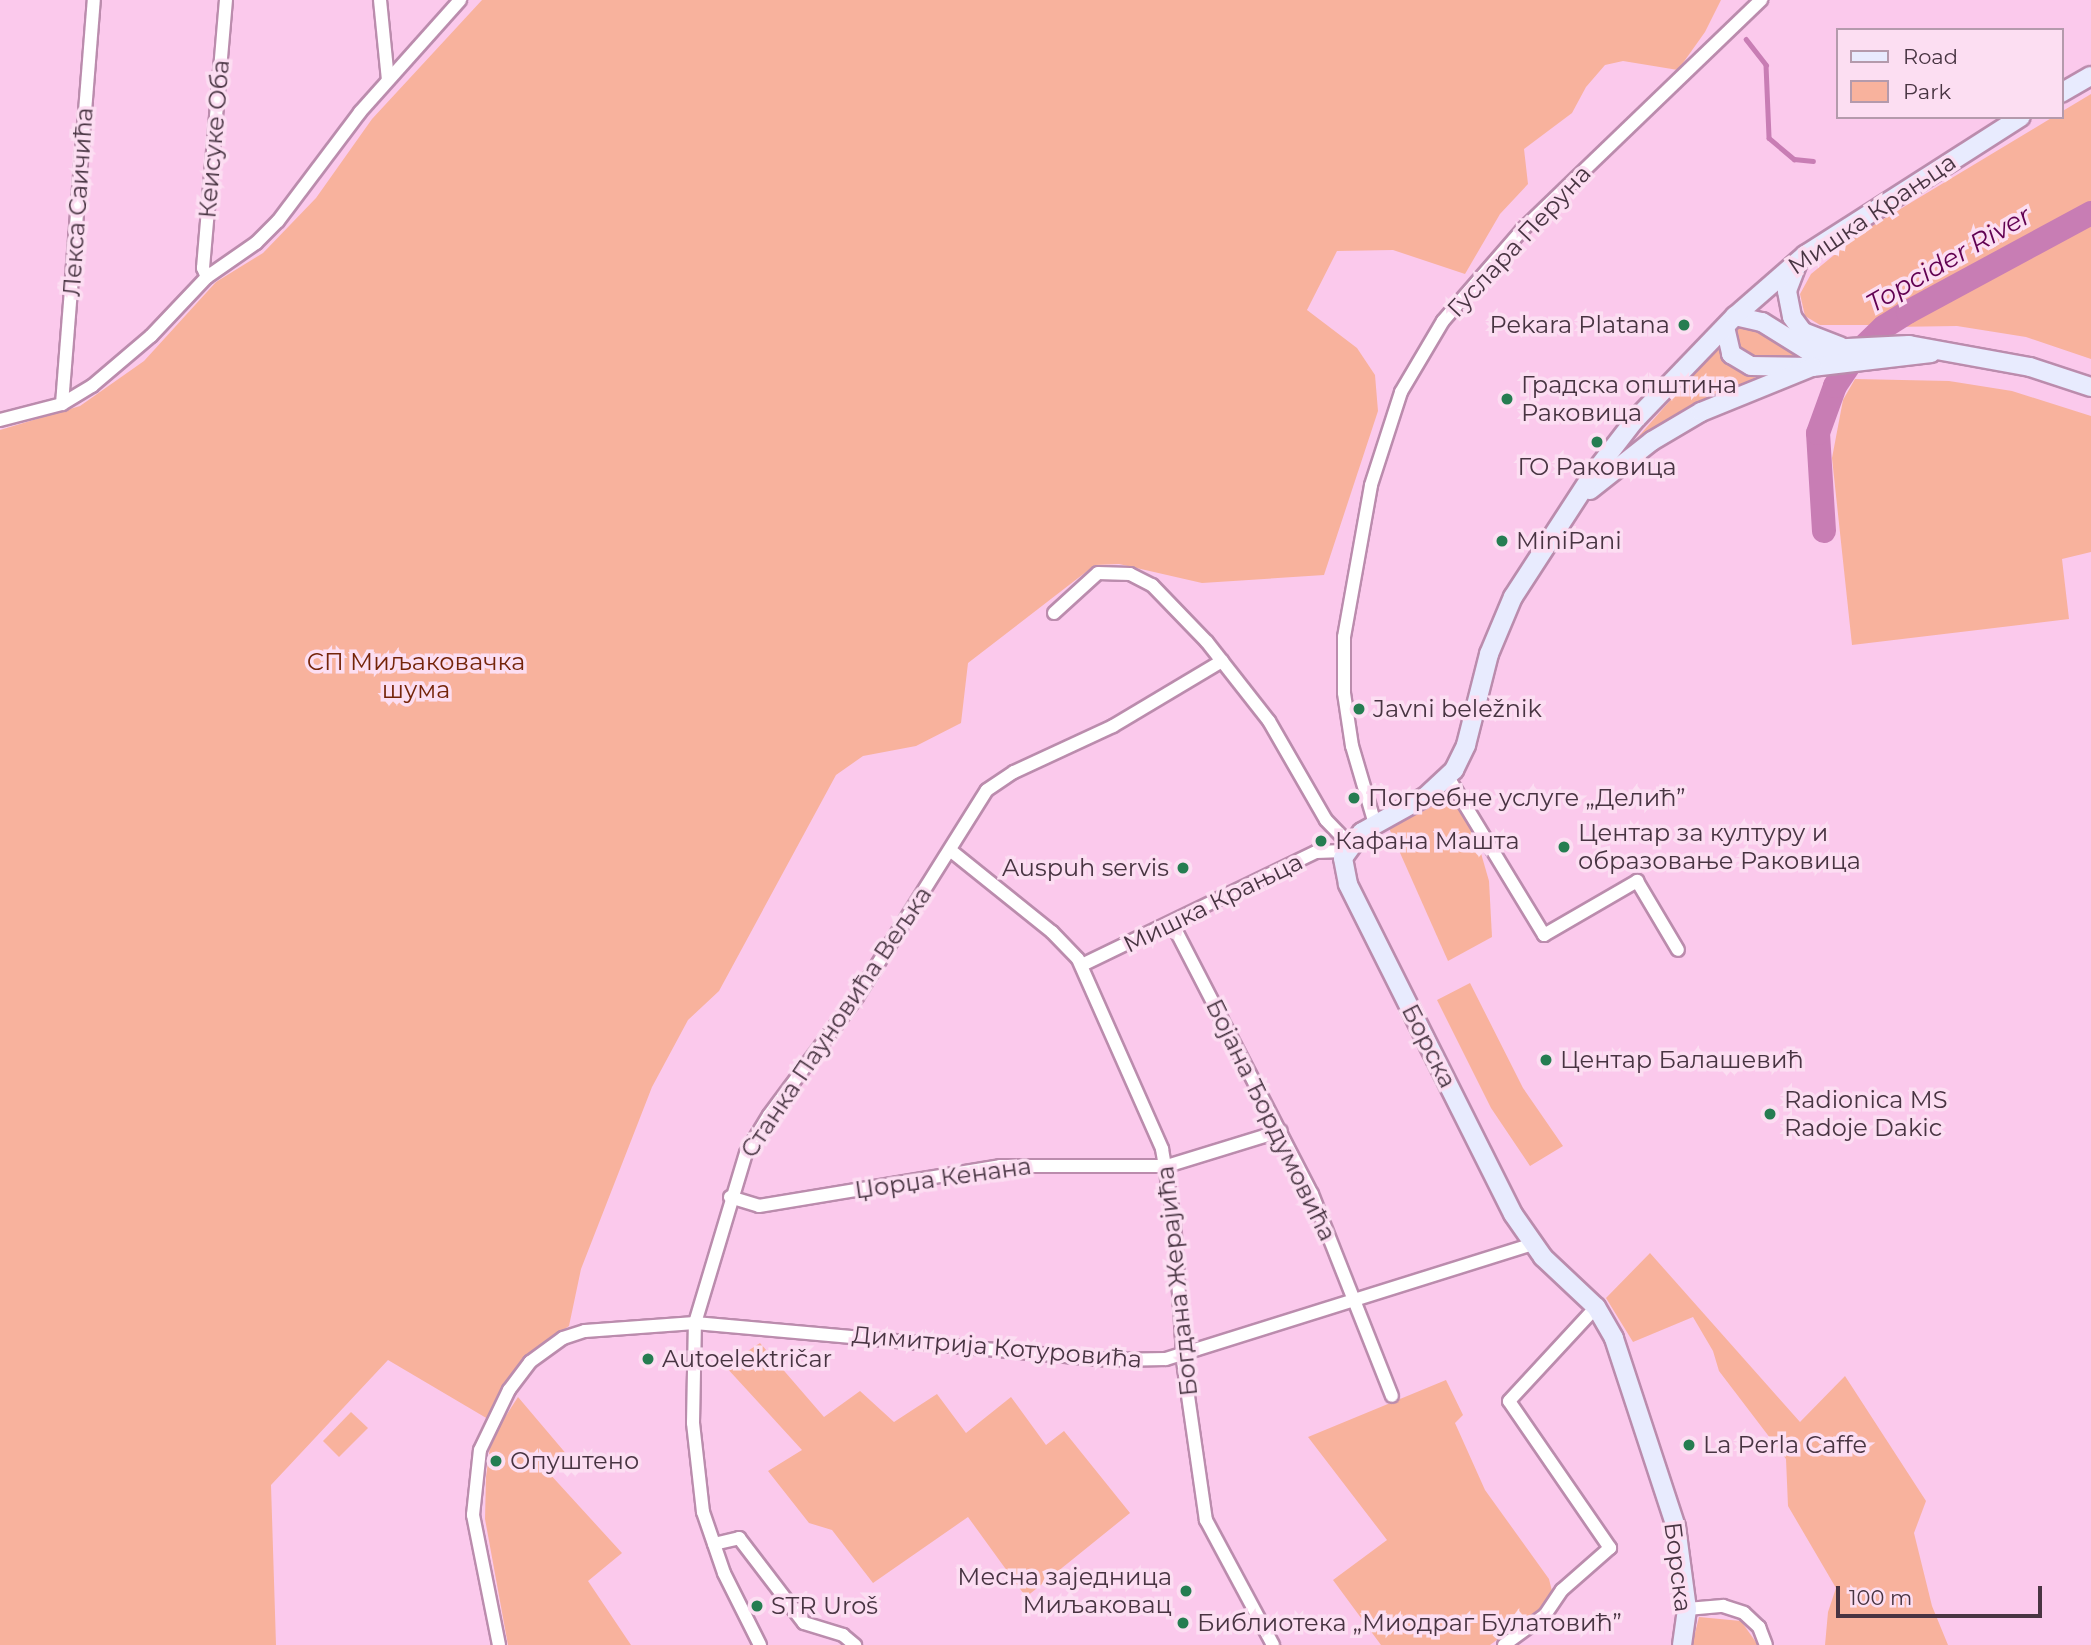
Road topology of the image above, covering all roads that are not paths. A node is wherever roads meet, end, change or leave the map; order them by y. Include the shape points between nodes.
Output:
1 (94, 0) edge
2 (226, 0) edge
3 (380, 0) edge
4 (460, 0) edge
5 (1761, 0) edge
6 (2091, 76) edge
7 (388, 80) junction
8 (2063, 92) edge
9 (2018, 119) edge
10 (1799, 260) junction
11 (207, 277) junction
12 (1730, 321) junction
13 (1846, 348) junction
14 (1935, 352) junction
15 (1812, 367) junction
16 (2091, 387) edge
17 (62, 404) junction
18 (0, 420) edge
19 (1567, 511) junction
20 (1054, 613) dead end
21 (1222, 661) junction
22 (1448, 777) junction
23 (1375, 824) junction
24 (1347, 847) junction
25 (950, 850) junction
26 (1173, 925) junction
27 (1678, 950) dead end
28 (1082, 965) junction
29 (1281, 1132) junction
30 (1167, 1166) junction
31 (730, 1197) junction
32 (1532, 1244) junction
33 (1354, 1301) junction
34 (1595, 1307) junction
35 (695, 1323) junction
36 (1184, 1356) junction
37 (1392, 1396) dead end
38 (714, 1544) junction
39 (1687, 1609) junction
40 (499, 1645) edge
41 (760, 1645) edge
42 (855, 1645) edge
43 (1273, 1645) edge
44 (1504, 1645) edge
45 (1682, 1645) edge
46 (1766, 1645) edge

1 - 17 street, Лекса Саичића
2 - 11 street, Кеисуке Оба via 203,268
3 - 7 street
4 - 7 street
5 - 23 street, Гуслара Перуна via 1506,247 1443,321 1401,392 1371,485 1344,637 1344,693 1352,746
6 - 8 main road
7 - 11 street via 278,221 247,251
9 - 10 main road, Мишка Крањца
10 - 12 main road, Мишка Крањца
10 - 13 main road via 1787,291 1794,321 1811,336
11 - 17 street via 151,336 92,386
12 - 13 main road via 1762,322 1807,350
12 - 15 main road via 1728,347 1739,362
12 - 19 main road, Мишка Крањца via 1634,421
13 - 14 main road via 1909,345
14 - 15 main road
14 - 16 main road via 2031,368
15 - 19 main road via 1728,398 1671,429 1613,470
17 - 18 street
19 - 22 main road, Мишка Крањца via 1505,613 1480,679 1464,754
20 - 21 street via 1098,573 1130,574 1152,585
21 - 24 street via 1279,737 1326,820
21 - 25 street, Станка Пауновића Вељка via 1113,726 1001,780 983,795
22 - 23 main road, Мишка Крањца via 1425,797
22 - 27 street via 1544,935 1637,881
23 - 24 main road, Мишка Крањца
24 - 26 street, Мишка Крањца via 1316,852
24 - 32 main road, Борска via 1342,867 1348,884 1505,1199
25 - 28 street, Богдана Жерајића via 1052,932
25 - 31 street, Станка Пауновића Вељка via 857,998 755,1136
26 - 28 street, Мишка Крањца
26 - 29 street, Бојана Ђордумовића
28 - 30 street, Богдана Жерајића
29 - 30 street, Џорџа Кенана
29 - 33 street, Бојана Ђордумовића via 1325,1222
30 - 31 street, Џорџа Кенана via 1000,1166 759,1206
30 - 36 street, Богдана Жерајића
31 - 35 street, Станка Пауновића Вељка
32 - 33 street, Димитрија Котуровића
32 - 34 main road, Борска
33 - 36 street, Димитрија Котуровића
33 - 37 street, Бојана Ђордумовића
34 - 39 main road, Борска via 1614,1338 1669,1503
34 - 44 street via 1509,1401 1610,1548 1562,1590 1545,1615
35 - 36 street, Димитрија Котуровића via 1112,1360
35 - 38 street, Станка Пауновића Вељка via 695,1465
35 - 40 street, Димитрија Котуровића via 585,1331 563,1338 530,1362 504,1398 484,1436 473,1500
36 - 43 street, Богдана Жерајића via 1206,1520
38 - 41 street, Станка Пауновића Вељка
38 - 42 street via 739,1538 804,1623 843,1635
39 - 45 main road, Борска
39 - 46 street via 1723,1606 1744,1613 1759,1626

